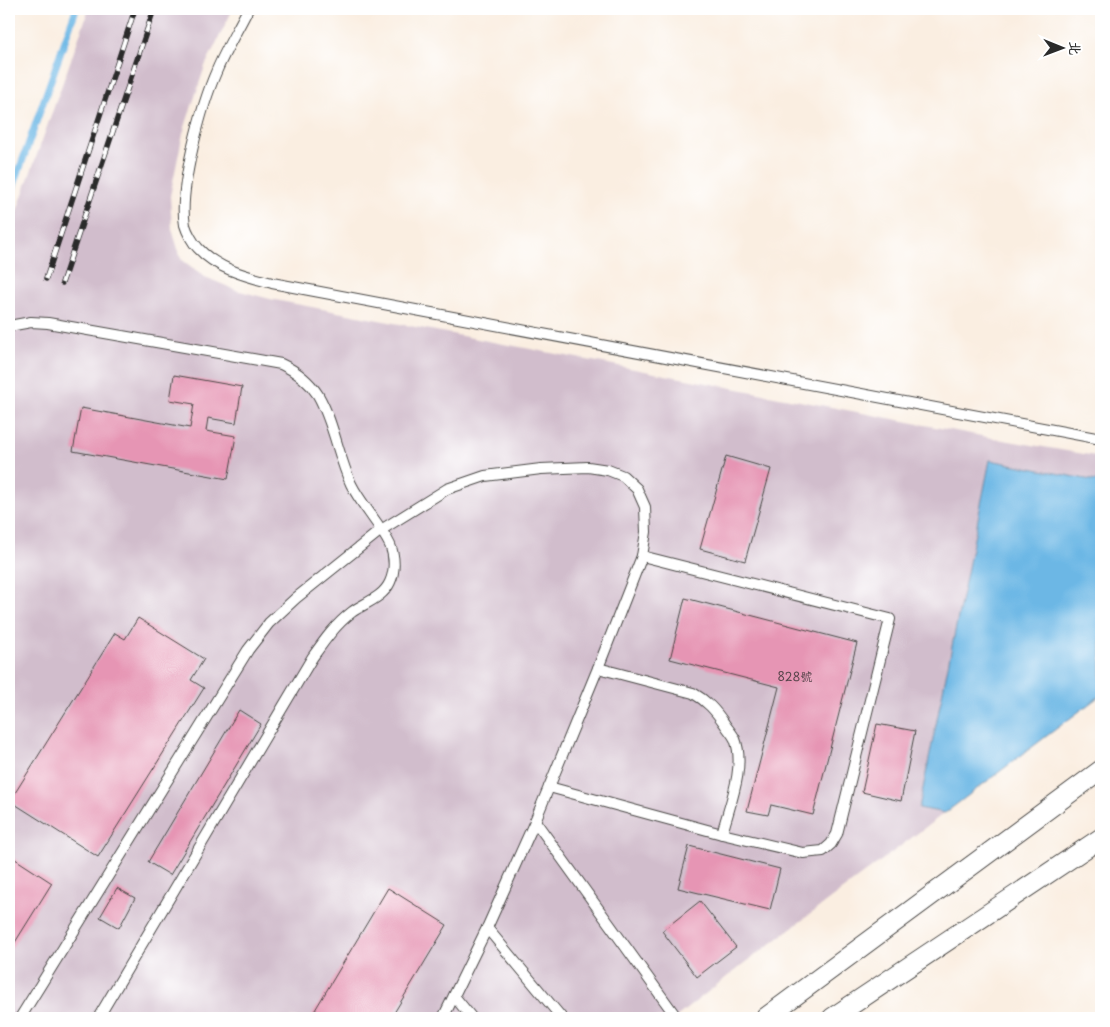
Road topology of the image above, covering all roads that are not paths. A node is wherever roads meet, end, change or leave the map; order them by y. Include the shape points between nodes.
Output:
1 (248, 9) edge
2 (9, 326) edge
3 (1101, 439) edge
4 (381, 530) junction
5 (642, 556) junction
6 (598, 668) junction
7 (1101, 770) edge
8 (549, 787) junction
9 (535, 821) junction
10 (722, 834) junction
11 (1101, 838) edge
12 (487, 928) junction
13 (454, 996) junction
14 (20, 1018) edge
15 (98, 1018) edge
16 (443, 1018) edge
17 (472, 1018) edge
18 (562, 1018) edge
19 (677, 1018) edge
20 (765, 1018) edge
21 (832, 1018) edge

1 - 3 lane via 217,71 196,135 184,197 185,226 197,248 216,263 272,283
2 - 4 lane via 48,323 281,364 294,370 318,395 351,483
4 - 5 lane via 446,489 485,476 588,467 623,476 637,489 645,508
4 - 14 lane via 296,598 269,623 248,650
4 - 15 lane via 391,546 395,566 389,584 377,598 352,612 332,630 312,658
5 - 6 lane
5 - 10 lane via 890,619 837,834 831,844 823,851 803,853
6 - 8 lane
6 - 10 lane via 693,693 715,710 734,738 739,768
7 - 20 street
8 - 9 lane
8 - 10 lane
9 - 12 lane
9 - 19 lane
11 - 21 street
12 - 13 lane
12 - 18 lane
13 - 16 lane
13 - 17 lane

